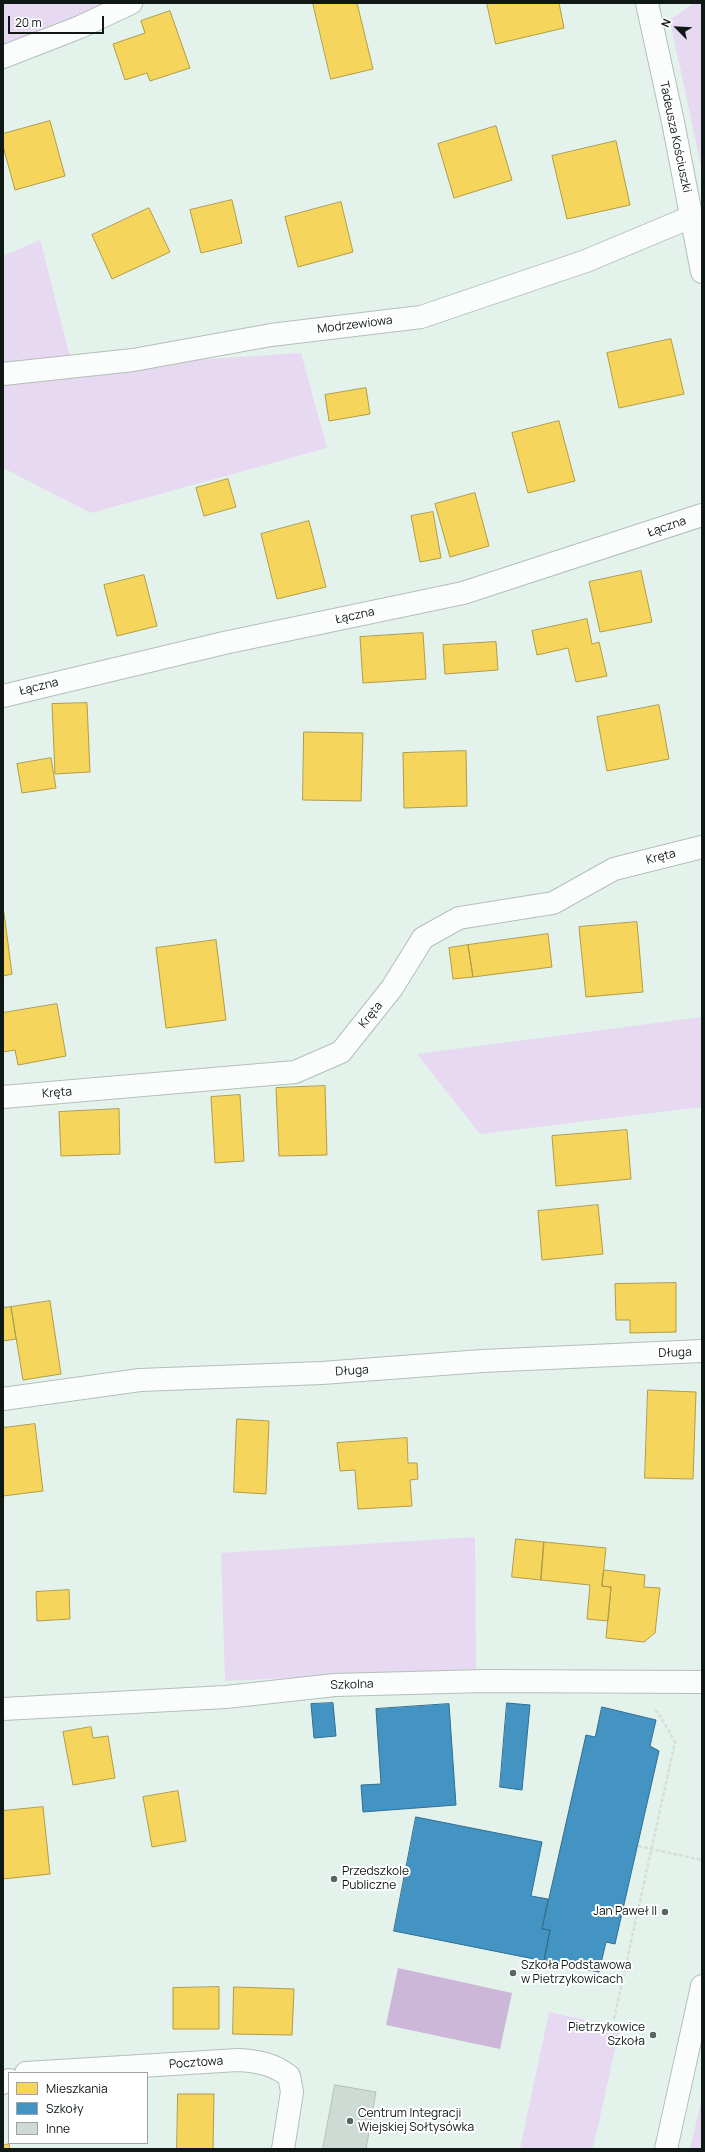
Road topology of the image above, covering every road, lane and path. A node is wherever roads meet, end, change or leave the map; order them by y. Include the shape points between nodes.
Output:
1 (131, 3) edge
2 (646, 3) edge
3 (3, 57) edge
4 (691, 217) junction
5 (702, 272) edge
6 (3, 374) edge
7 (702, 515) edge
8 (3, 696) edge
9 (702, 847) edge
10 (3, 1097) edge
11 (702, 1352) edge
12 (3, 1400) edge
13 (702, 1682) edge
14 (3, 1709) edge
15 (650, 1710) dead end
16 (638, 1846) dead end
17 (651, 1849) junction
18 (702, 1860) edge
19 (702, 1986) edge
20 (614, 2019) dead end
21 (42, 2072) edge
22 (283, 2149) edge
23 (666, 2149) edge

1 - 3 street via 80,27
2 - 4 street, Tadeusza Kościuszki
4 - 5 street, Tadeusza Kościuszki
4 - 6 street, Modrzewiowa via 586,261 421,317 271,335 133,360
7 - 8 street, Łączna via 463,593 224,643
9 - 10 street, Kręta via 614,869 553,903 459,918 424,938 392,988 341,1052 295,1072
11 - 12 street, Długa via 482,1361 322,1373 140,1380
13 - 14 street, Szkolna via 484,1681 335,1686 226,1697
15 - 17 path via 658,1712 675,1742
16 - 17 path
17 - 18 path
17 - 20 path
19 - 23 street
21 - 22 street, Pocztowa via 238,2060 258,2061 278,2068 289,2076 292,2092

